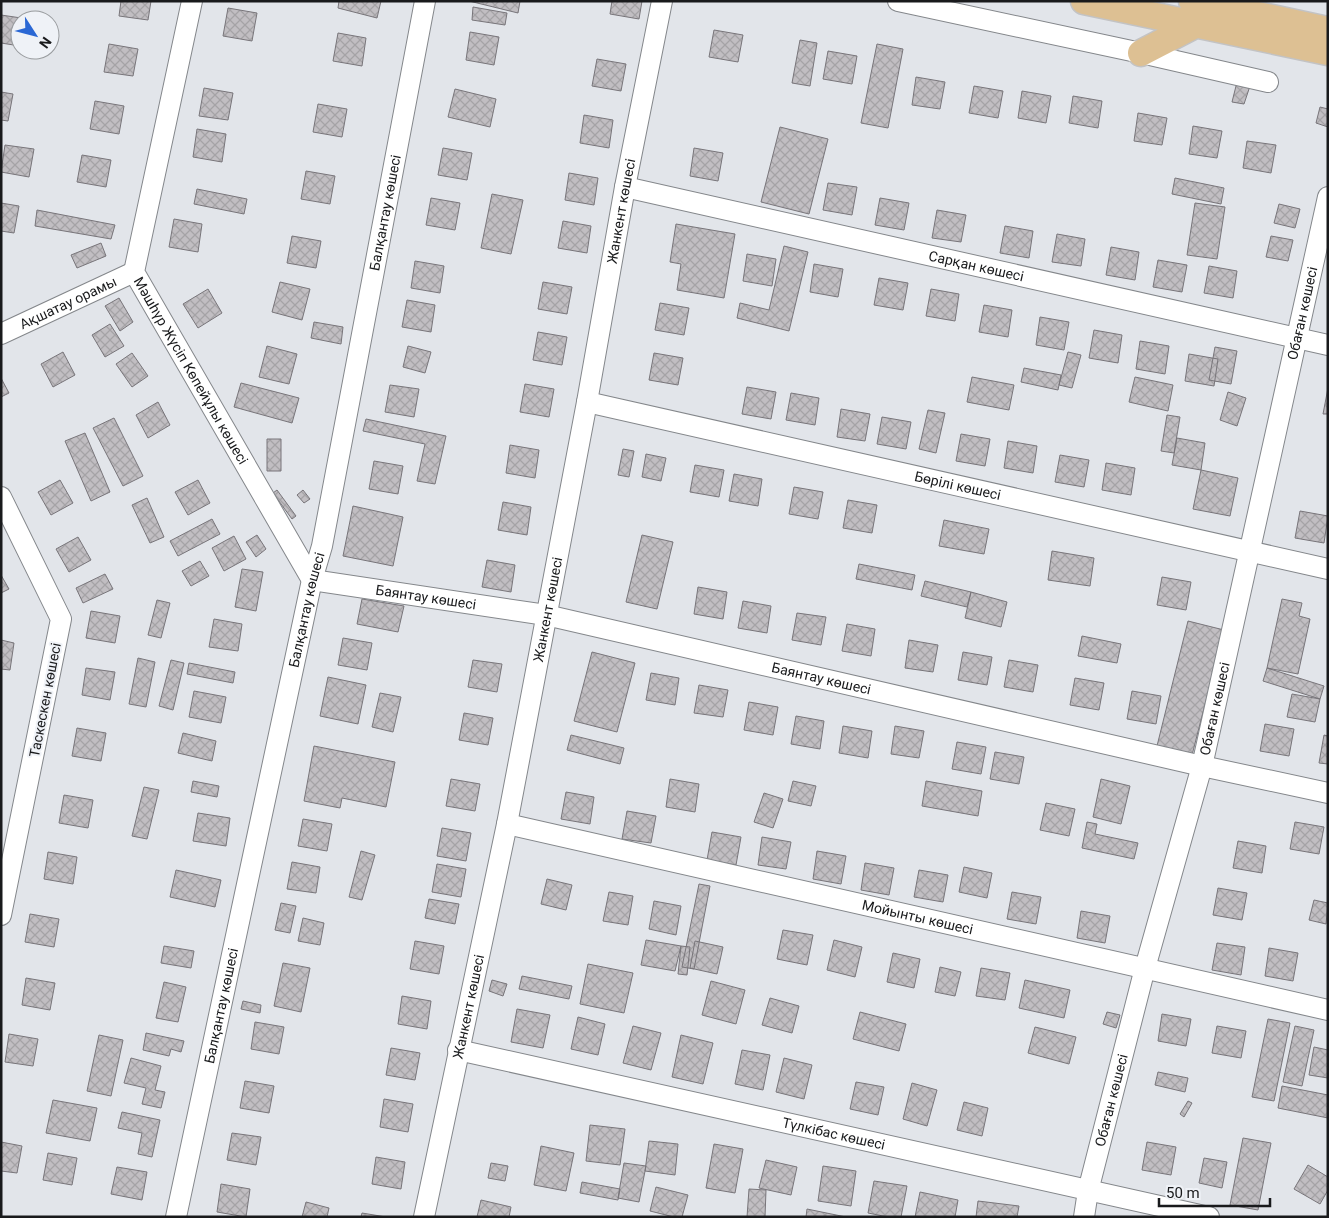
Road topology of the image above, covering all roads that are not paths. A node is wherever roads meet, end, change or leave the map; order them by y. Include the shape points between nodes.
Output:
1 (192, 1) edge
2 (425, 1) edge
3 (662, 1) edge
4 (898, 1) edge
5 (1084, 1) edge
6 (1247, 8) edge
7 (1193, 13) edge
8 (1328, 30) edge
9 (1328, 52) edge
10 (1141, 53) junction
11 (1268, 82) dead end
12 (625, 187) junction
13 (1328, 197) edge
14 (134, 272) junction
15 (1, 334) edge
16 (1296, 338) junction
17 (1328, 345) edge
18 (588, 402) junction
19 (1, 497) edge
20 (1249, 552) junction
21 (1328, 569) edge
22 (312, 580) junction
23 (546, 615) junction
24 (1202, 766) junction
25 (1328, 793) edge
26 (507, 824) junction
27 (1, 915) edge
28 (1145, 968) junction
29 (1328, 1010) edge
30 (458, 1050) junction
31 (1088, 1191) junction
32 (176, 1217) edge
33 (424, 1217) edge
34 (1084, 1217) edge
35 (1209, 1217) edge

1 - 14 street, Мәшһүр Жүсіп Көпейұлы көшесі
2 - 22 street, Балқантау көшесі via 322,546
3 - 12 street, Жанкент көшесі
4 - 10 street
5 - 7 main road
6 - 7 main road
6 - 8 main road
7 - 9 main road
7 - 10 main road
10 - 11 street
12 - 16 street, Сарқан көшесі
12 - 18 street, Жанкент көшесі
13 - 16 street, Обаған көшесі
14 - 15 street, Ақшатау орамы
14 - 22 street, Мәшһүр Жүсіп Көпейұлы көшесі
16 - 17 street, Сарқан көшесі
16 - 20 street, Обаған көшесі
18 - 20 street, Бөрілі көшесі
18 - 23 street, Жанкент көшесі
19 - 27 street, Таскескен көшесі via 61,619
20 - 21 street, Бөрілі көшесі
20 - 24 street, Обаған көшесі
22 - 23 street, Баянтау көшесі
22 - 32 street, Балқантау көшесі
23 - 24 street, Баянтау көшесі
23 - 26 street, Жанкент көшесі
24 - 25 street, Баянтау көшесі
24 - 28 street, Обаған көшесі
26 - 28 street, Мойынты көшесі
26 - 30 street, Жанкент көшесі
28 - 29 street, Мойынты көшесі
28 - 31 street, Обаған көшесі
30 - 31 street, Түлкібас көшесі
30 - 33 street, Жанкент көшесі
31 - 34 street, Обаған көшесі
31 - 35 street, Түлкібас көшесі

